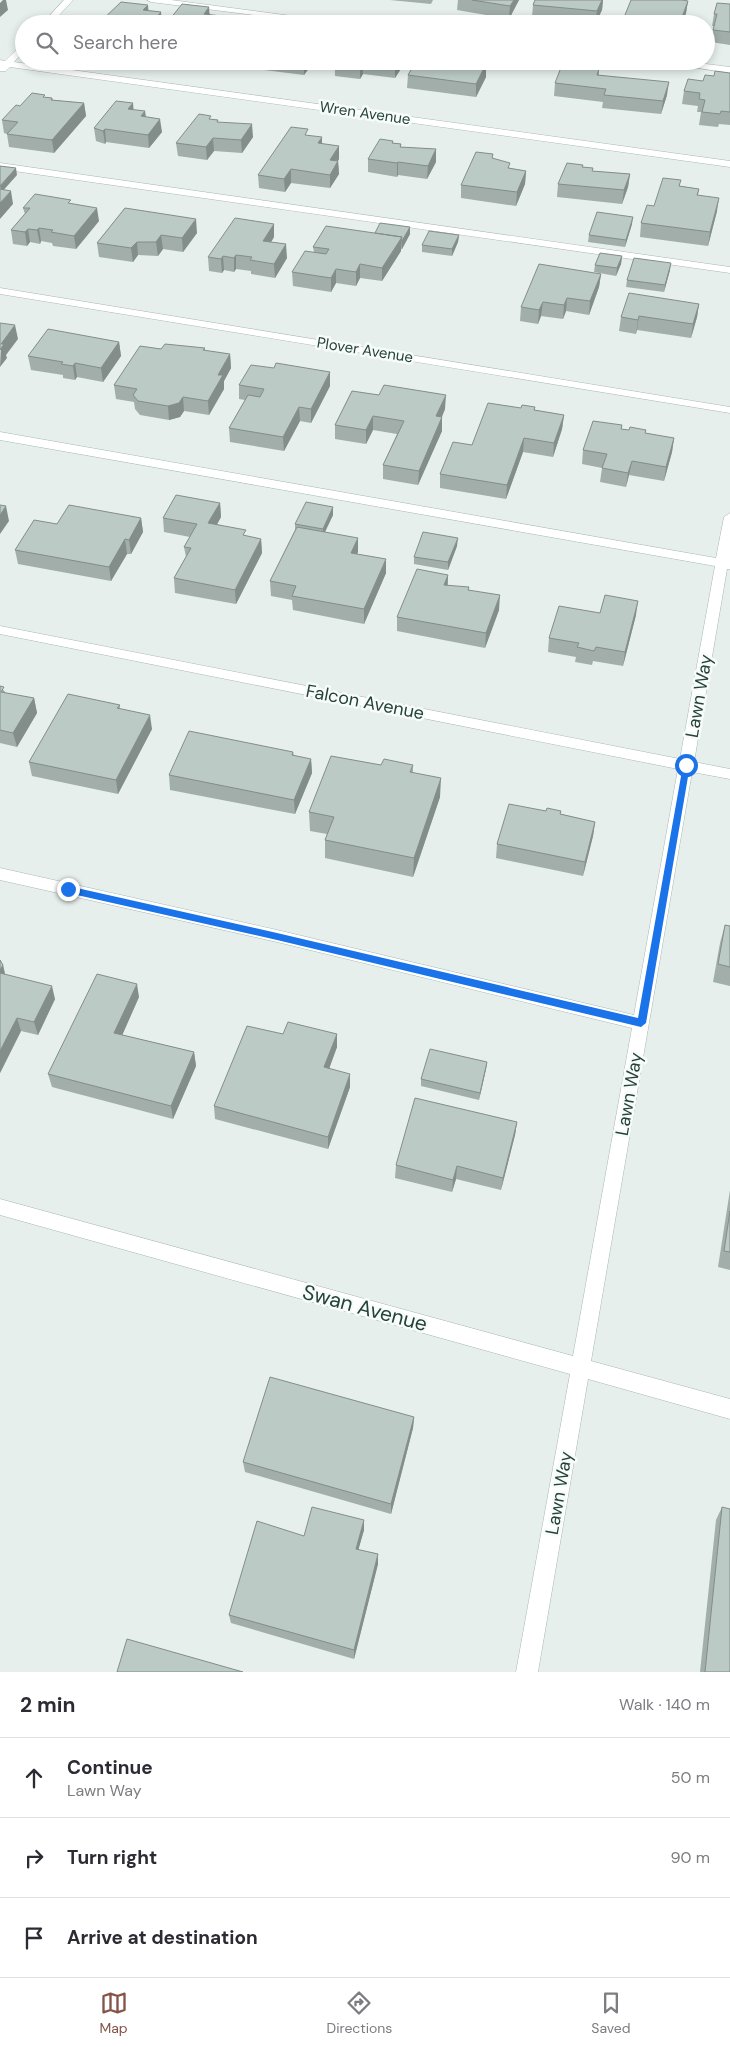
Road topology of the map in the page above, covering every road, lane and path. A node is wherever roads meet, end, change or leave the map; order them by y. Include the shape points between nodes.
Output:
1 (69, 0) edge
2 (150, 0) edge
3 (55, 15) edge
4 (274, 15) edge
5 (15, 54) edge
6 (4, 63) edge
7 (715, 68) edge
8 (54, 70) edge
9 (730, 70) edge
10 (0, 72) edge
11 (730, 164) edge
12 (0, 166) edge
13 (730, 270) edge
14 (0, 291) edge
15 (730, 410) edge
16 (0, 436) edge
17 (730, 517) edge
18 (726, 565) edge
19 (0, 630) edge
20 (686, 765) junction
21 (730, 774) edge
22 (0, 874) edge
23 (641, 1023) junction
24 (0, 1207) edge
25 (581, 1368) junction
26 (730, 1409) edge
27 (527, 1672) edge

1 - 3 street
2 - 4 street
5 - 6 street
6 - 10 street
7 - 9 street
8 - 11 street, Wren Avenue
12 - 13 street
14 - 15 street, Plover Avenue
16 - 18 street
17 - 18 street, Lawn Way
18 - 20 street, Lawn Way
19 - 20 street, Falcon Avenue
20 - 21 street, Falcon Avenue
20 - 23 street, Lawn Way
22 - 23 street
23 - 25 street, Lawn Way
24 - 25 street, Swan Avenue
25 - 26 street, Swan Avenue
25 - 27 street, Lawn Way

